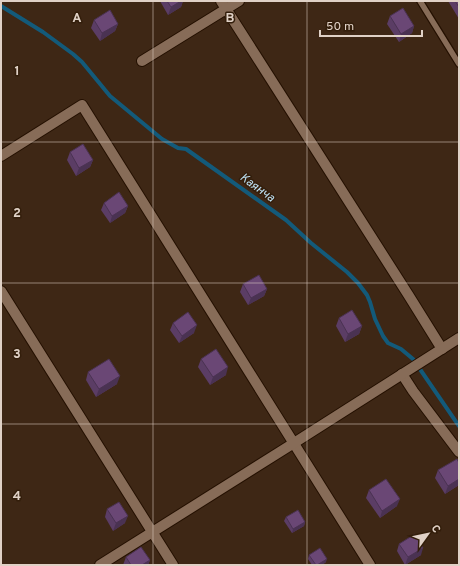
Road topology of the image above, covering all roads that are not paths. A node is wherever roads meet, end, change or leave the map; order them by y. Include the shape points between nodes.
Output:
1 (239, 1) edge
2 (420, 1) edge
3 (223, 5) edge
4 (142, 61) dead end
5 (459, 64) edge
6 (1, 156) edge
7 (1, 291) edge
8 (459, 338) edge
9 (442, 349) junction
10 (402, 374) junction
11 (294, 443) junction
12 (459, 452) edge
13 (152, 532) junction
14 (100, 565) edge
15 (173, 565) edge
16 (370, 565) edge

1 - 3 street
2 - 5 lane
3 - 4 street
3 - 9 street
6 - 11 street via 82,105
7 - 13 street
8 - 9 street
9 - 10 street
10 - 11 street
10 - 12 street
11 - 13 street
11 - 16 street
13 - 14 street
13 - 15 street

